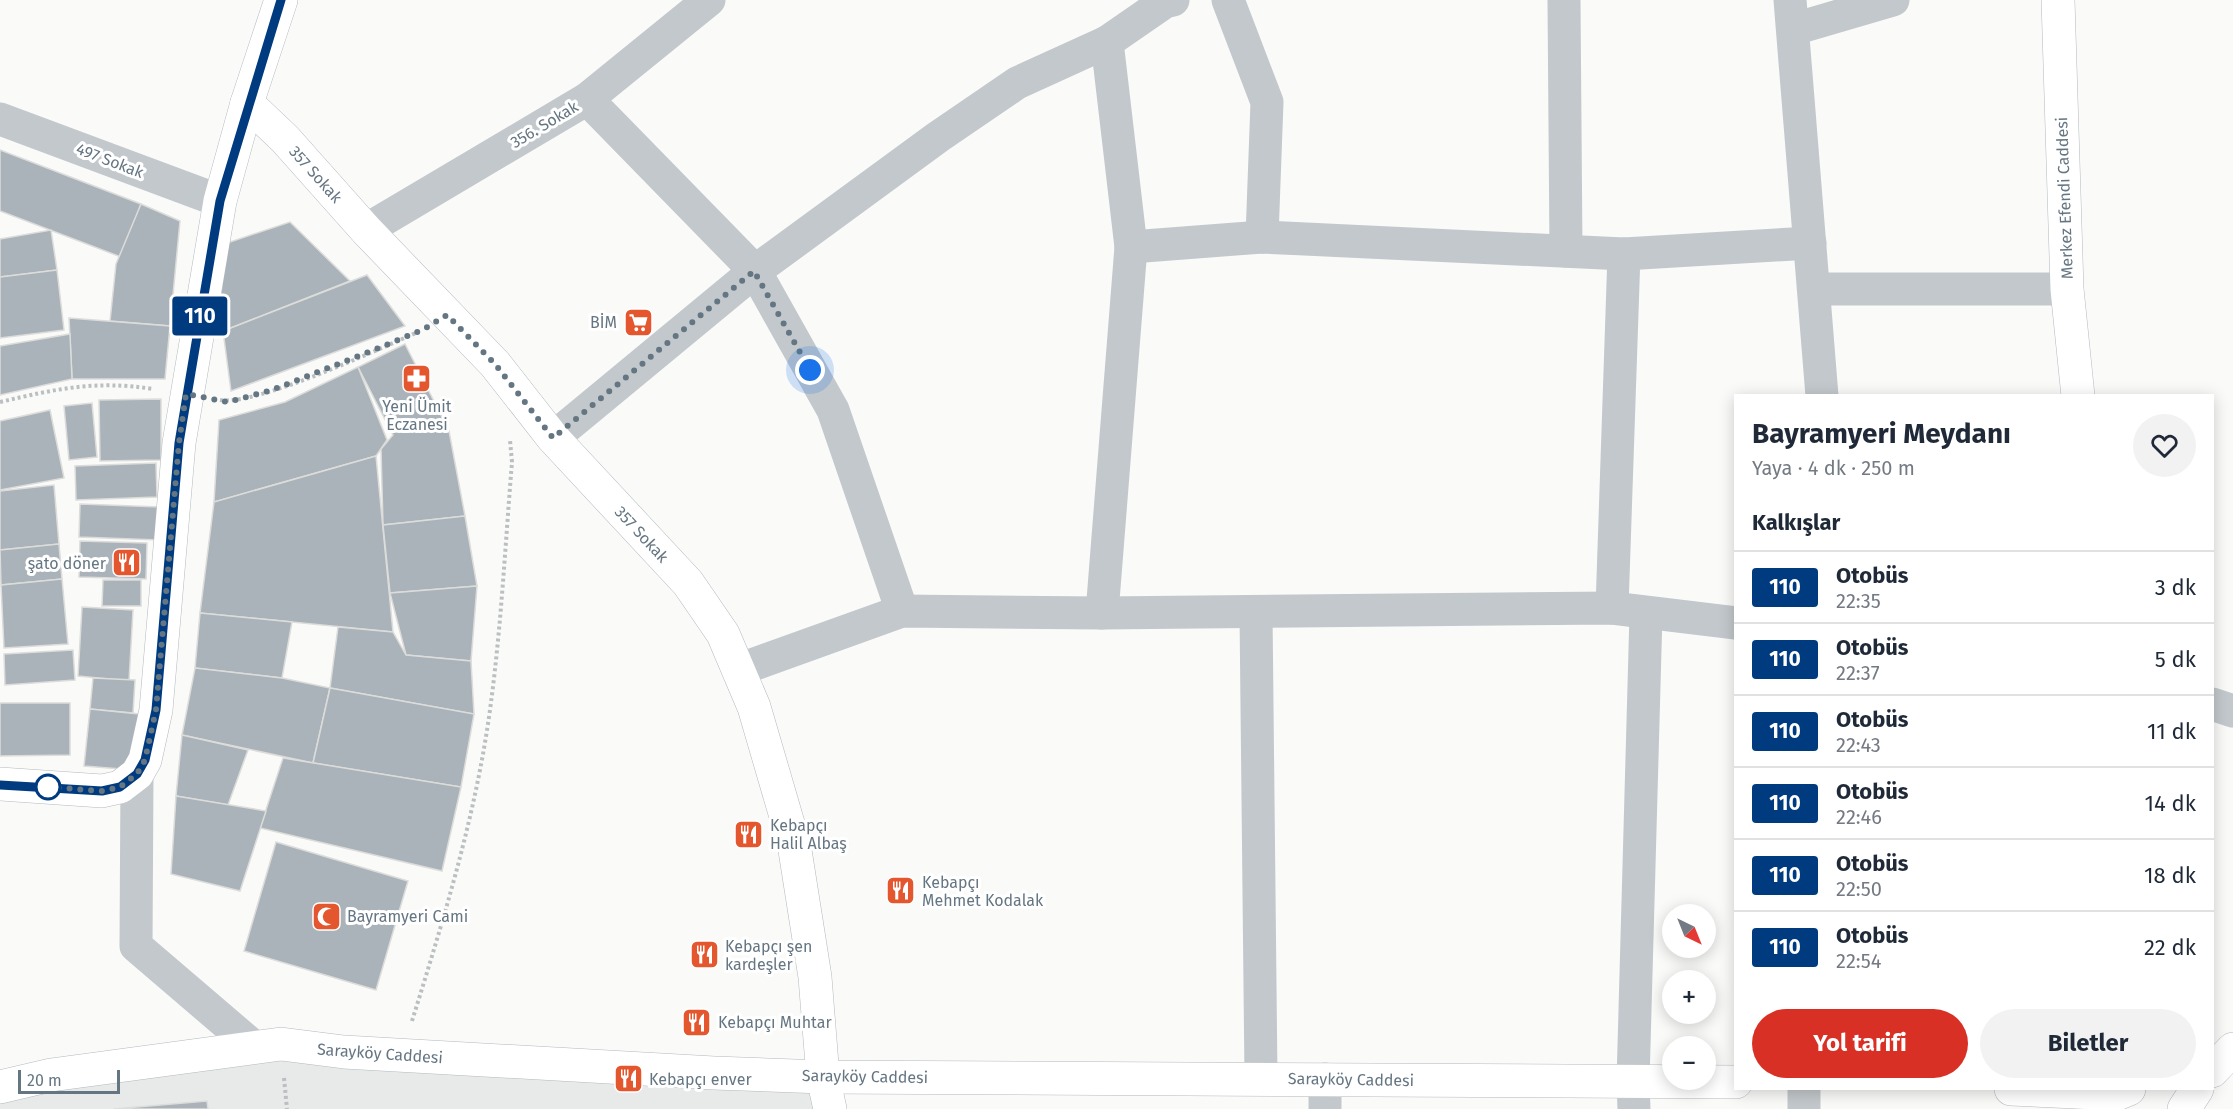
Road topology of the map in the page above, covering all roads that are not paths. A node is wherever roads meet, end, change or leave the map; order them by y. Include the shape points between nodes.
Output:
1 (281, 0) edge
2 (709, 0) edge
3 (1173, 0) edge
4 (1228, 0) edge
5 (1564, 0) edge
6 (1893, 0) edge
7 (2058, 0) edge
8 (1792, 15) edge
9 (1107, 42) junction
10 (587, 99) junction
11 (247, 103) junction
12 (0, 119) edge
13 (220, 201) junction
14 (366, 230) junction
15 (1262, 237) junction
16 (1810, 243) junction
17 (1131, 248) junction
18 (1566, 251) junction
19 (1624, 254) junction
20 (754, 271) junction
21 (1814, 289) junction
22 (2067, 289) junction
23 (1822, 394) edge
24 (2078, 394) edge
25 (553, 438) junction
26 (1612, 608) junction
27 (902, 611) junction
28 (1256, 612) junction
29 (1102, 613) junction
30 (1646, 614) junction
31 (1734, 623) edge
32 (738, 670) junction
33 (2214, 705) edge
34 (2233, 711) edge
35 (137, 774) junction
36 (0, 784) edge
37 (2214, 1041) edge
38 (254, 1047) junction
39 (2233, 1047) edge
40 (2214, 1054) edge
41 (2214, 1069) edge
42 (823, 1077) junction
43 (1261, 1078) junction
44 (1734, 1082) edge
45 (1, 1086) edge
46 (1804, 1090) edge
47 (2030, 1090) edge
48 (2197, 1090) edge
49 (1325, 1094) edge
50 (2122, 1095) edge
51 (1634, 1096) edge
52 (830, 1109) edge
53 (1804, 1109) edge
54 (2184, 1109) edge

1 - 11 street
2 - 10 street, 356. Sokak
3 - 9 street
4 - 15 street via 1267,102
5 - 18 street
6 - 8 street
7 - 22 street, Merkez Efendi Caddesi
8 - 16 street
9 - 17 street
9 - 20 street via 1017,82
10 - 14 street, 356. Sokak
10 - 20 street
11 - 13 street
11 - 14 street, 357 Sokak via 285,139
12 - 13 street, 497 Sokak
13 - 35 street via 179,443 156,710 151,744
14 - 25 street, 357 Sokak via 495,364
15 - 17 street
15 - 18 street
16 - 19 street
16 - 21 street
17 - 29 street
18 - 19 street
19 - 26 street
20 - 25 street
20 - 27 street via 832,410
21 - 22 street
21 - 23 street
22 - 24 street, Merkez Efendi Caddesi
25 - 32 street, 357 Sokak via 688,583 723,634
26 - 28 street
26 - 30 street
27 - 29 street
27 - 32 street
28 - 29 street
28 - 43 street
30 - 31 street
30 - 51 street
32 - 42 street, 357 Sokak via 754,707 794,844 815,977
33 - 34 street
35 - 36 street via 120,787 102,791
35 - 38 street via 136,946
37 - 39 street
38 - 42 street, Sarayköy Caddesi via 281,1044 368,1053
38 - 45 street, Sarayköy Caddesi via 51,1075
39 - 40 street
39 - 41 street
42 - 43 street, Sarayköy Caddesi
42 - 52 street, 357 Sokak
43 - 49 street, Sarayköy Caddesi
44 - 51 street, Sarayköy Caddesi
46 - 53 street
47 - 50 street
48 - 54 street
49 - 51 street, Sarayköy Caddesi

